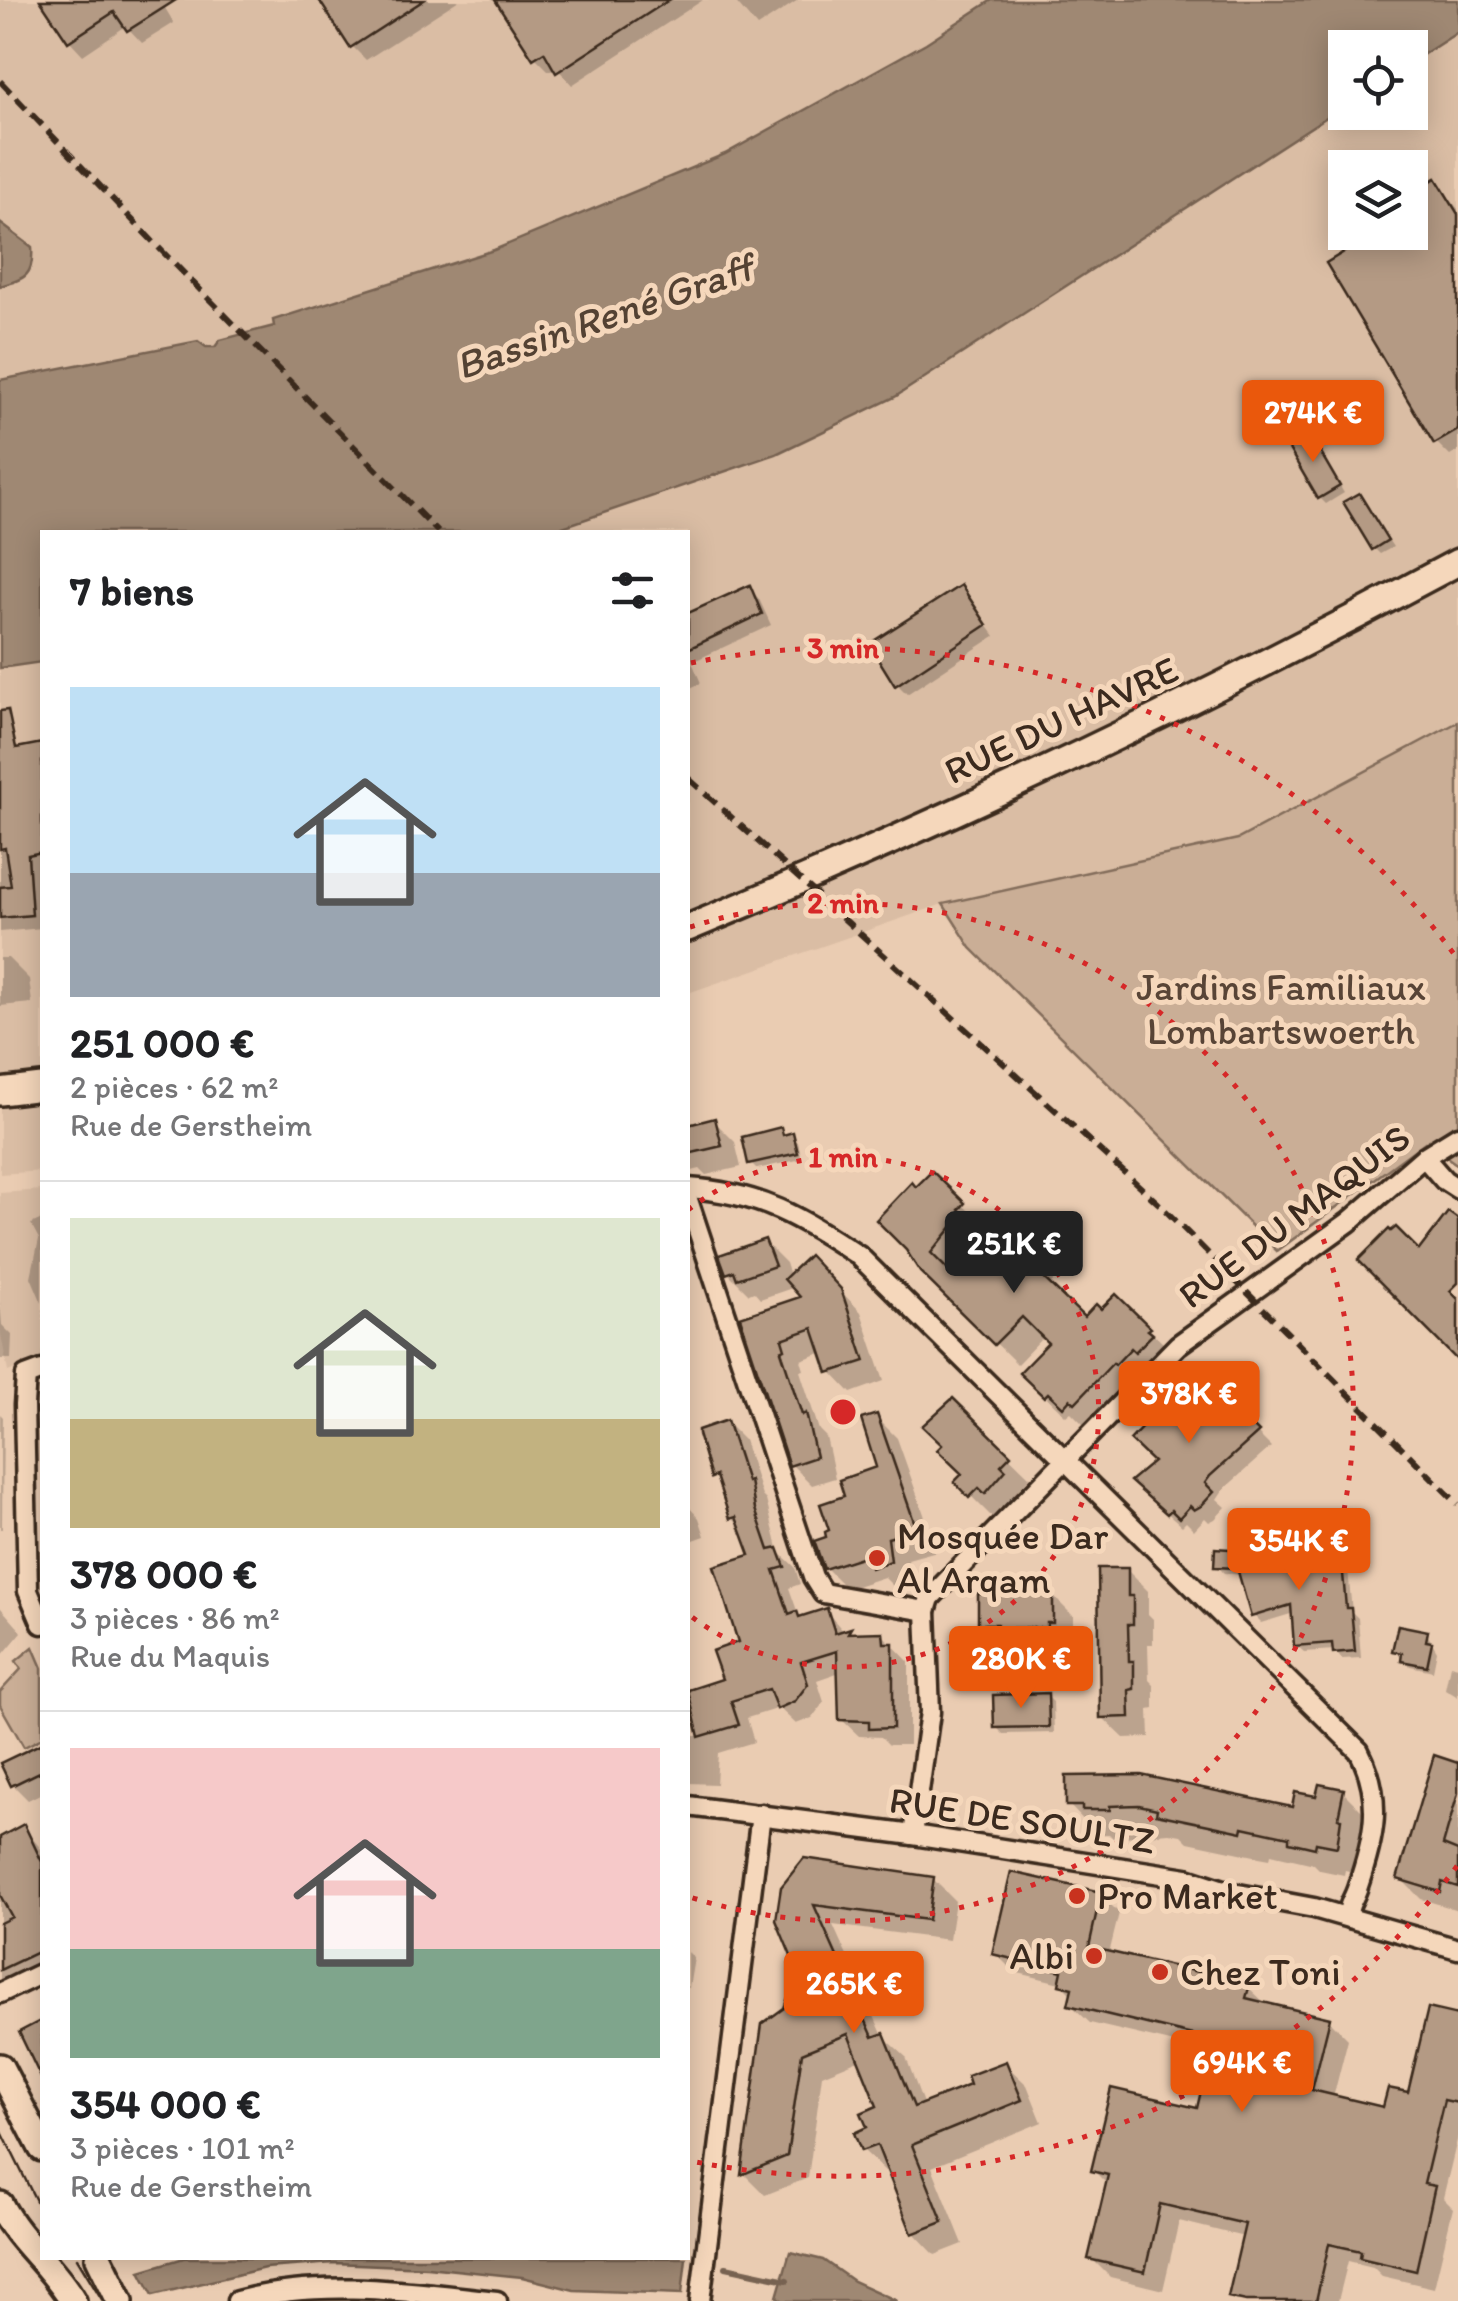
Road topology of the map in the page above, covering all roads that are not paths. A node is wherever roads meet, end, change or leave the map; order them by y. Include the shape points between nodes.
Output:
1 (1458, 562) edge
2 (690, 927) edge
3 (40, 1087) edge
4 (0, 1092) edge
5 (1458, 1136) edge
6 (1424, 1157) junction
7 (690, 1188) edge
8 (1458, 1189) edge
9 (690, 1206) edge
10 (40, 1371) edge
11 (1064, 1461) junction
12 (926, 1611) junction
13 (40, 1619) edge
14 (690, 1806) edge
15 (761, 1814) junction
16 (913, 1835) junction
17 (1348, 1918) junction
18 (1458, 1949) edge
19 (40, 1974) edge
20 (0, 1993) edge
21 (0, 2067) edge
22 (40, 2144) edge
23 (0, 2204) edge
24 (40, 2257) edge
25 (43, 2260) edge
26 (99, 2260) edge
27 (700, 2298) edge
28 (74, 2301) edge
29 (120, 2301) edge
30 (238, 2301) edge
31 (497, 2301) edge

1 - 2 main road, RUE DU HAVRE via 1178,706 848,862
3 - 4 main road
5 - 6 street, RUE DU MAQUIS
6 - 8 street
6 - 11 street, RUE DU MAQUIS via 1349,1222 1178,1345
7 - 11 street via 757,1198 859,1256
9 - 12 street via 813,1578 822,1593
10 - 13 street via 26,1376 24,1424 28,1591
11 - 12 street, RUE DU MAQUIS via 930,1598
11 - 17 street via 1359,1750 1374,1784 1375,1822
12 - 16 street via 930,1712
14 - 15 street, RUE DE SOULTZ
15 - 16 street, RUE DE SOULTZ
15 - 27 street
16 - 17 street, RUE DE SOULTZ via 1186,1878
17 - 18 street, RUE DE SOULTZ
19 - 20 street
21 - 22 main road
23 - 24 main road
25 - 28 main road
26 - 29 main road
30 - 31 street via 340,2289

